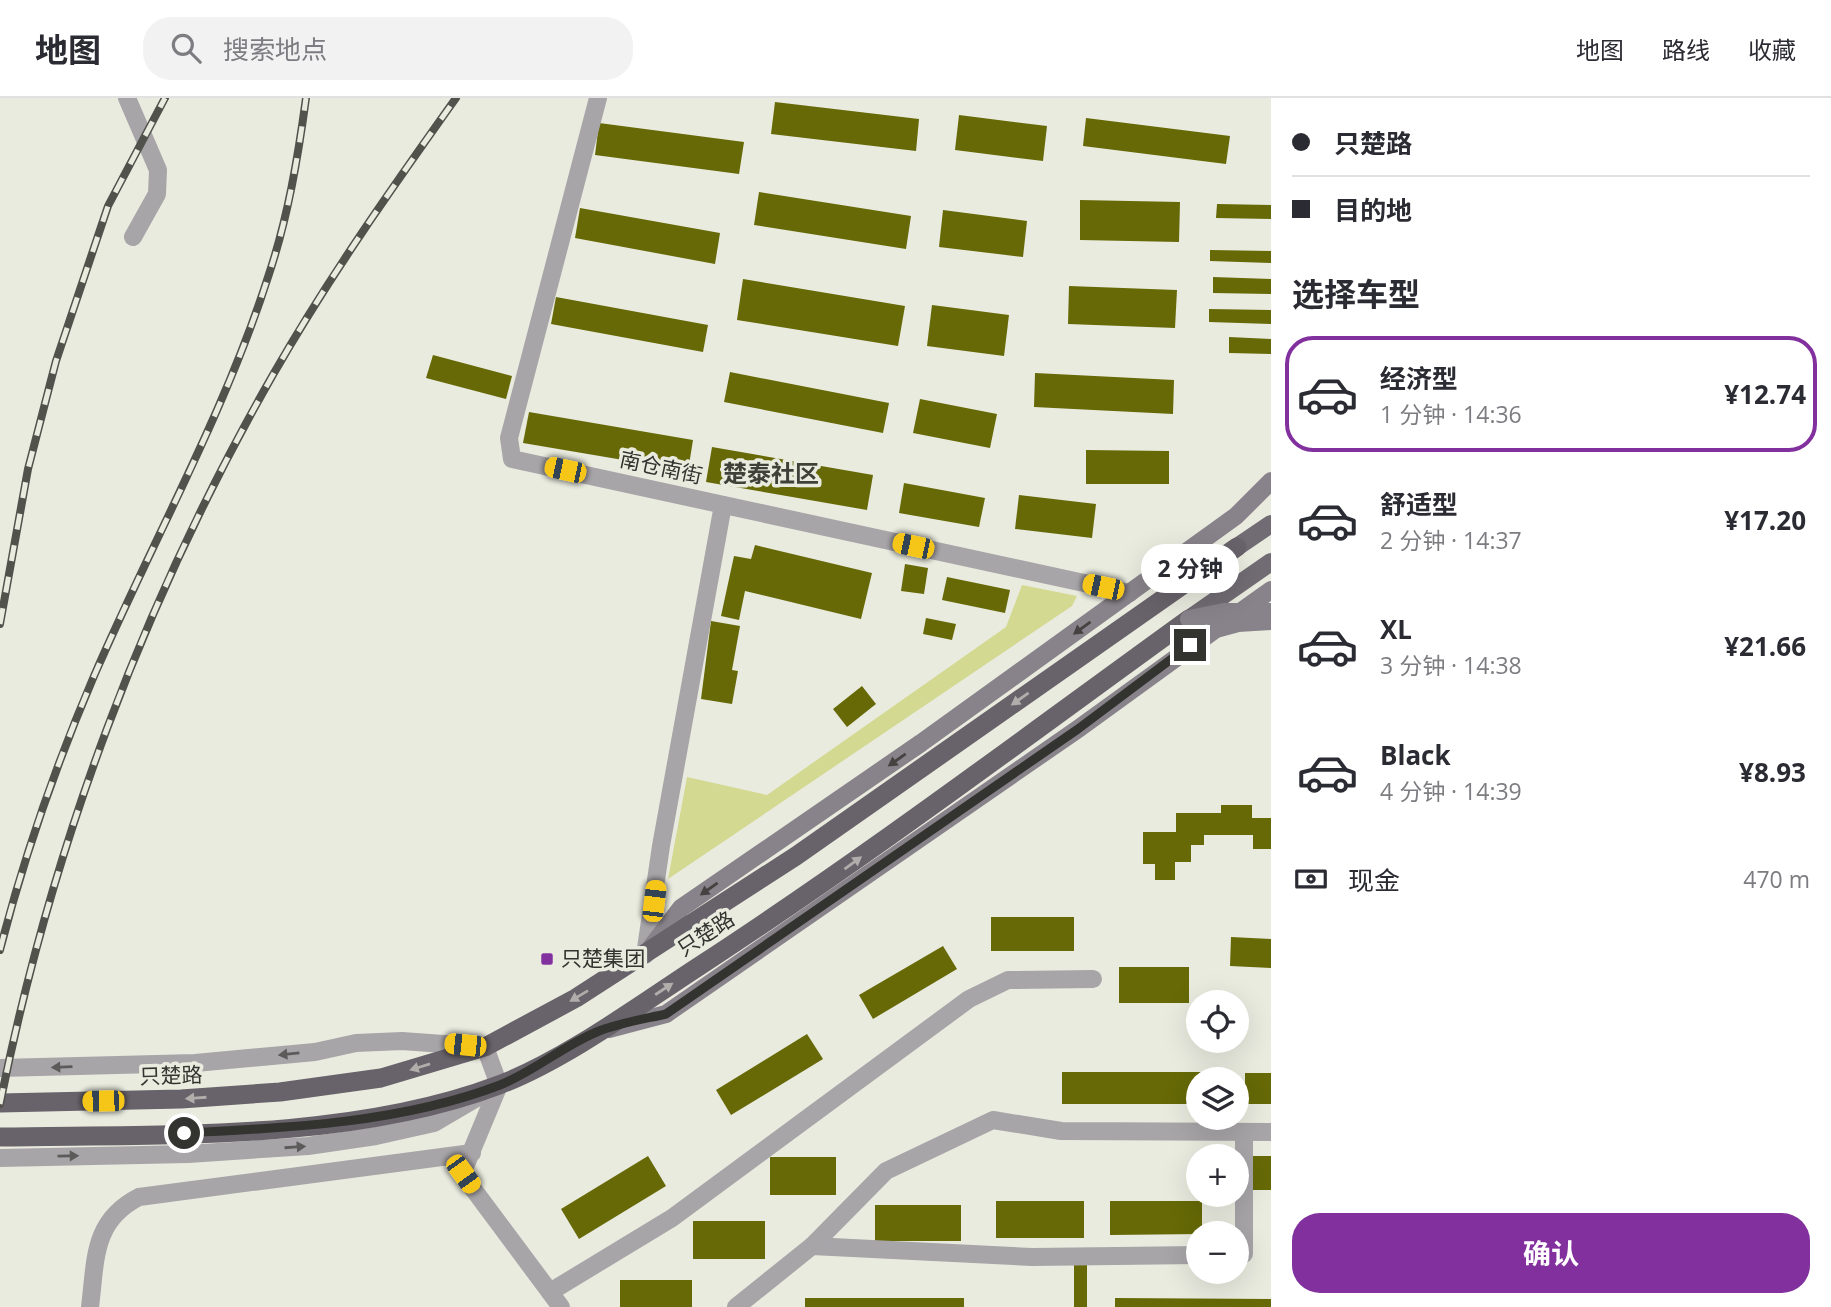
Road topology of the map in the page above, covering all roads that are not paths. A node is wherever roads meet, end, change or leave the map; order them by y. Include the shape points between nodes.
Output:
1 (127, 98) edge
2 (598, 98) edge
3 (133, 237) dead end
4 (1271, 481) edge
5 (1271, 492) edge
6 (723, 505) junction
7 (1271, 513) edge
8 (1236, 516) junction
9 (1271, 524) edge
10 (1237, 547) junction
11 (1271, 562) edge
12 (1271, 590) edge
13 (1130, 593) junction
14 (1271, 612) edge
15 (1189, 619) junction
16 (1271, 621) edge
17 (1216, 629) junction
18 (645, 955) junction
19 (1093, 979) dead end
20 (598, 1031) junction
21 (485, 1047) junction
22 (0, 1068) edge
23 (499, 1085) junction
24 (0, 1103) edge
25 (1244, 1132) junction
26 (1271, 1132) edge
27 (0, 1137) edge
28 (472, 1153) junction
29 (0, 1158) edge
30 (1244, 1221) edge
31 (812, 1246) junction
32 (1186, 1255) edge
33 (556, 1300) edge
34 (90, 1307) edge
35 (736, 1307) edge

1 - 3 street via 158,170 157,194
2 - 6 street, 南仓南街 via 509,438 512,458
4 - 8 main road
5 - 8 main road
6 - 13 street, 南仓南街
6 - 18 street
7 - 10 main road
8 - 13 main road
9 - 10 main road, 只楚路
10 -> 18 highway, 只楚路 via 796,856
11 - 15 main road, 只楚路
12 - 17 main road
13 -> 18 main road via 681,908
14 - 15 main road, bridge via 1224,612
20 -> 15 highway, 只楚路 via 825,884
16 - 17 main road via 1238,622
17 - 20 main road via 666,1014
18 -> 21 highway, 只楚路
19 - 33 street via 1008,980 969,999
20 - 23 highway, 只楚路
21 -> 22 street via 401,1041 195,1063
21 - 23 street
21 -> 24 highway, 只楚路 via 381,1079 280,1092
23 - 27 highway, 只楚路 via 383,1114 284,1128
23 - 28 street
29 -> 23 street via 309,1146 434,1123
25 - 26 street
25 - 30 street
25 - 31 street via 1061,1131 993,1120 886,1171
28 - 33 street via 463,1174
28 - 34 street via 139,1197 121,1206 106,1223 97,1251
31 - 32 street via 1032,1257
31 - 35 street

